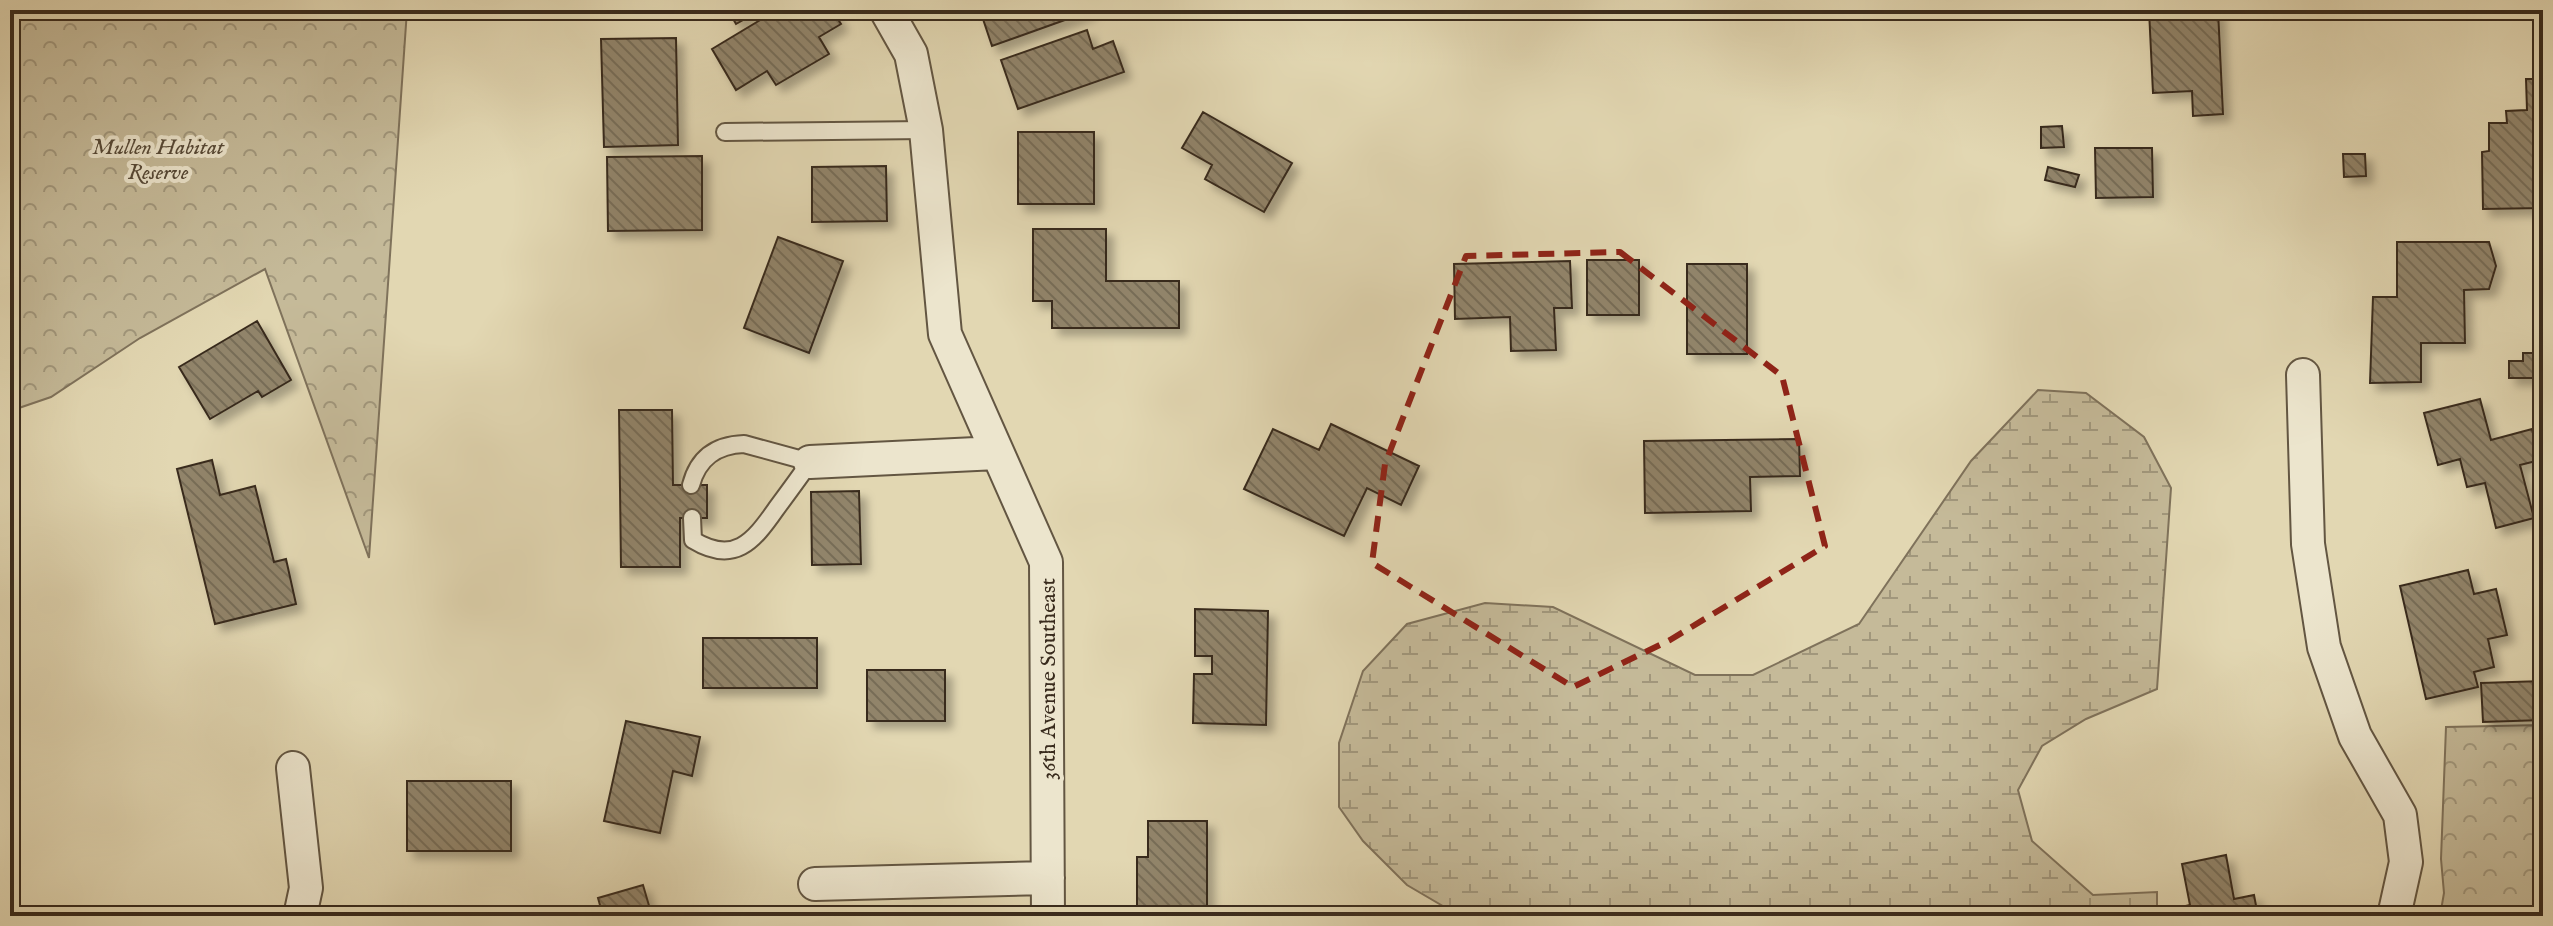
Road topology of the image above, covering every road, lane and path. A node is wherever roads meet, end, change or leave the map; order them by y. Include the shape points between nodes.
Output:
1 (886, 10) edge
2 (926, 130) junction
3 (725, 132) dead end
4 (2303, 375) dead end
5 (997, 453) junction
6 (810, 462) junction
7 (691, 485) dead end
8 (692, 518) dead end
9 (293, 768) dead end
10 (1048, 878) junction
11 (815, 884) dead end
12 (300, 916) edge
13 (1048, 916) edge
14 (2394, 916) edge

1 - 2 street, 36th Avenue Southeast via 911,54
2 - 3 lane
2 - 5 street, 36th Avenue Southeast via 945,334
4 - 14 street via 2308,544 2324,647 2355,736 2400,815 2406,862
5 - 6 street
5 - 10 street, 36th Avenue Southeast via 1046,562
6 - 7 lane via 733,444 703,459
6 - 8 lane via 750,543 715,550 693,540
9 - 12 street via 306,888
10 - 11 street
10 - 13 street, 36th Avenue Southeast

